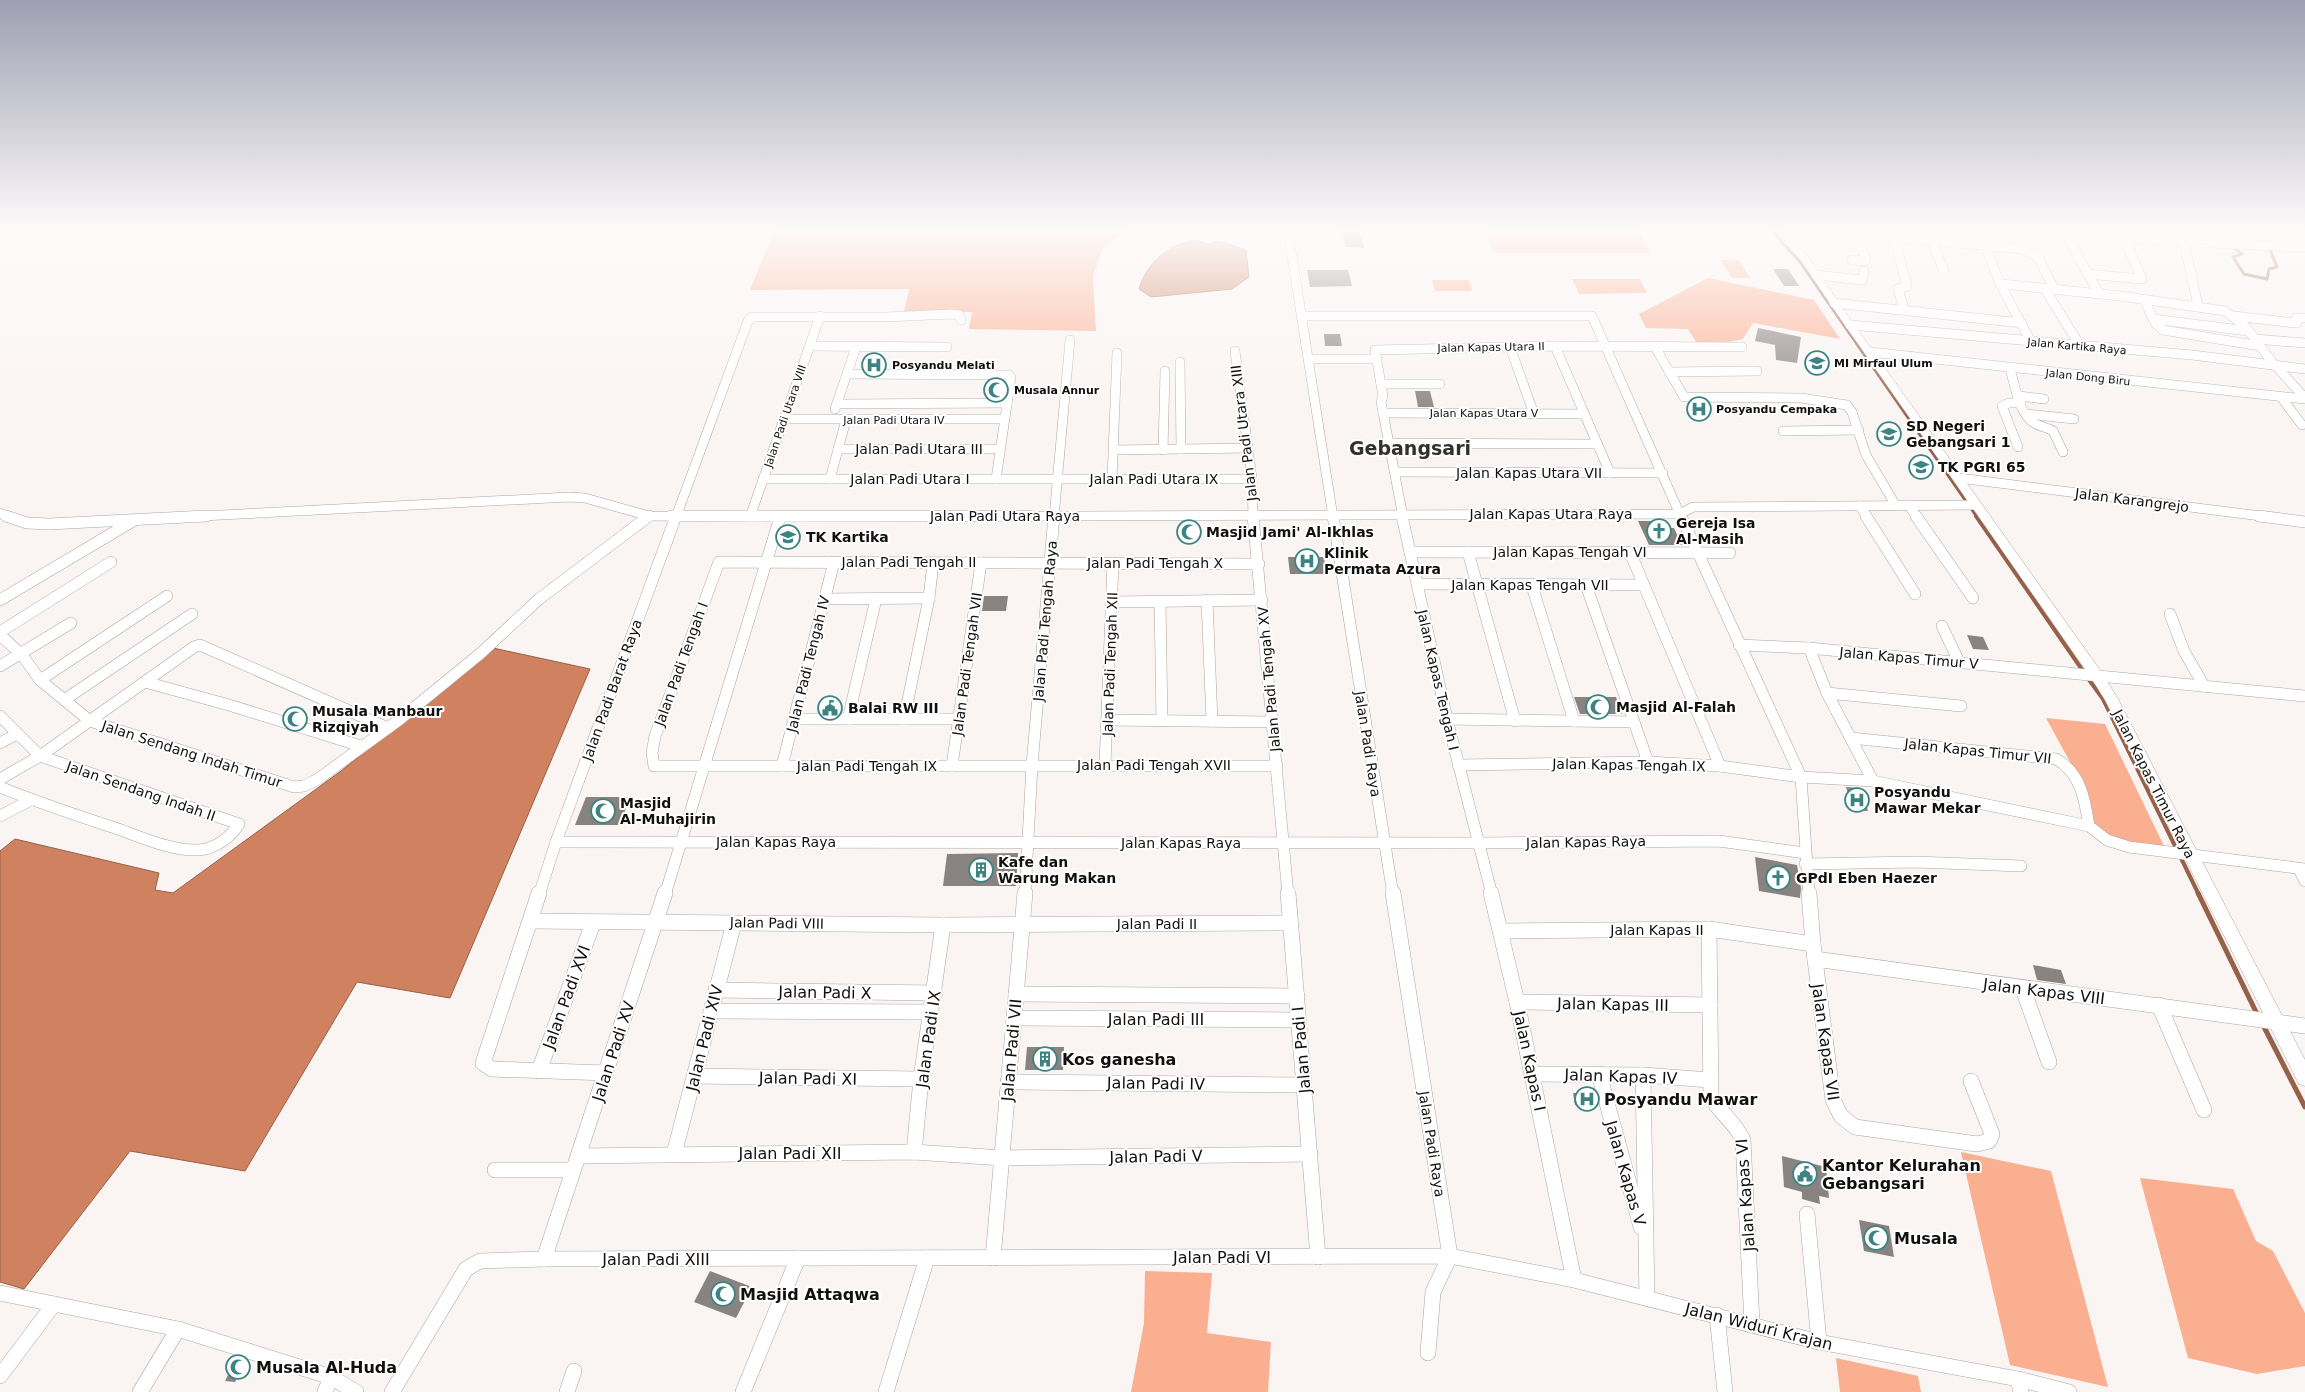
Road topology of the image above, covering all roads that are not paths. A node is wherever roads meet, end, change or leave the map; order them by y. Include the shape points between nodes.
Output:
1 (1299, 296) edge
2 (1829, 296) edge
3 (1900, 296) edge
4 (2007, 296) edge
5 (2049, 296) edge
6 (2117, 296) edge
7 (2195, 296) edge
8 (2144, 299) junction
9 (1834, 303) junction
10 (2198, 306) junction
11 (1904, 309) junction
12 (820, 316) junction
13 (1302, 316) junction
14 (2234, 316) junction
15 (2305, 318) edge
16 (2153, 319) junction
17 (961, 320) dead end
18 (2022, 323) junction
19 (1850, 325) junction
20 (2248, 331) junction
21 (1070, 340) dead end
22 (2031, 342) junction
23 (2258, 342) junction
24 (2305, 343) edge
25 (810, 346) junction
26 (1556, 346) junction
27 (2081, 346) junction
28 (856, 347) junction
29 (947, 347) dead end
30 (1510, 347) junction
31 (1655, 347) junction
32 (1742, 347) dead end
33 (1607, 348) junction
34 (1235, 351) dead end
35 (1870, 352) junction
36 (1118, 353) dead end
37 (1376, 355) junction
38 (1309, 359) junction
39 (1180, 362) dead end
40 (2274, 364) junction
41 (2010, 369) junction
42 (2305, 369) edge
43 (1165, 371) dead end
44 (1757, 371) dead end
45 (1669, 372) junction
46 (847, 374) junction
47 (1381, 384) junction
48 (1440, 384) dead end
49 (2281, 396) junction
50 (2044, 399) dead end
51 (2305, 399) edge
52 (2020, 400) junction
53 (1007, 403) junction
54 (837, 404) junction
55 (1165, 408) junction
56 (1181, 408) junction
57 (1384, 413) junction
58 (1534, 414) junction
59 (1584, 414) junction
60 (2027, 414) junction
61 (784, 419) junction
62 (2074, 419) dead end
63 (831, 420) junction
64 (846, 420) junction
65 (1005, 420) junction
66 (2302, 425) dead end
67 (1859, 430) junction
68 (1783, 431) dead end
69 (1389, 443) junction
70 (1596, 444) junction
71 (2018, 447) dead end
72 (1248, 448) junction
73 (838, 449) junction
74 (1000, 449) junction
75 (1181, 449) junction
76 (1114, 450) junction
77 (1164, 450) junction
78 (2064, 452) dead end
79 (1395, 472) junction
80 (1663, 472) junction
81 (1610, 473) junction
82 (1056, 478) junction
83 (1959, 478) junction
84 (763, 479) junction
85 (830, 479) junction
86 (996, 479) junction
87 (1112, 479) junction
88 (1252, 479) junction
89 (1970, 505) junction
90 (1860, 506) junction
91 (1896, 506) junction
92 (1909, 506) junction
93 (0, 514) edge
94 (1680, 514) junction
95 (1402, 515) junction
96 (649, 516) junction
97 (670, 516) junction
98 (1053, 516) junction
99 (1253, 516) junction
100 (1334, 516) junction
101 (750, 517) junction
102 (780, 517) junction
103 (137, 519) junction
104 (2305, 522) edge
105 (1410, 552) junction
106 (1468, 552) junction
107 (1630, 552) junction
108 (1697, 552) junction
109 (1730, 552) dead end
110 (111, 562) dead end
111 (766, 562) junction
112 (834, 562) junction
113 (934, 563) junction
114 (982, 563) junction
115 (1051, 563) junction
116 (1113, 563) junction
117 (1259, 564) junction
118 (1417, 584) junction
119 (1586, 585) junction
120 (1643, 585) junction
121 (1478, 586) junction
122 (1532, 586) junction
123 (1915, 594) dead end
124 (167, 596) dead end
125 (929, 598) junction
126 (1973, 598) dead end
127 (824, 599) junction
128 (876, 599) junction
129 (0, 600) edge
130 (1207, 600) junction
131 (1262, 600) junction
132 (1160, 601) junction
133 (1112, 602) junction
134 (192, 614) dead end
135 (2170, 614) dead end
136 (71, 623) dead end
137 (1942, 626) dead end
138 (0, 633) edge
139 (1739, 644) junction
140 (1809, 648) junction
141 (22, 654) junction
142 (1959, 662) junction
143 (0, 666) edge
144 (2095, 676) junction
145 (40, 680) junction
146 (145, 682) junction
147 (2204, 686) junction
148 (1827, 693) junction
149 (2305, 696) edge
150 (64, 700) junction
151 (1962, 706) dead end
152 (0, 716) edge
153 (794, 718) junction
154 (848, 719) junction
155 (904, 719) junction
156 (959, 719) junction
157 (1447, 719) junction
158 (1108, 720) junction
159 (1162, 720) junction
160 (90, 721) junction
161 (1212, 721) junction
162 (1515, 721) junction
163 (1574, 721) junction
164 (1272, 722) junction
165 (1634, 722) junction
166 (388, 728) junction
167 (17, 734) junction
168 (1851, 738) junction
169 (0, 743) edge
170 (361, 746) junction
171 (40, 756) junction
172 (1648, 762) junction
173 (1032, 765) junction
174 (1105, 765) junction
175 (1458, 765) junction
176 (782, 766) junction
177 (952, 766) junction
178 (1276, 766) junction
179 (1720, 766) junction
180 (702, 767) junction
181 (1800, 776) junction
182 (0, 779) edge
183 (1873, 781) junction
184 (0, 787) edge
185 (30, 800) junction
186 (0, 816) edge
187 (2089, 826) junction
188 (556, 842) junction
189 (679, 842) junction
190 (1026, 842) junction
191 (1284, 843) junction
192 (1384, 843) junction
193 (1480, 843) junction
194 (2187, 854) junction
195 (1805, 859) junction
196 (2021, 866) dead end
197 (2303, 873) edge
198 (531, 921) junction
199 (734, 922) junction
200 (593, 923) junction
201 (656, 923) junction
202 (1290, 923) junction
203 (943, 925) junction
204 (1023, 925) junction
205 (1709, 929) junction
206 (1501, 931) junction
207 (1813, 944) junction
208 (1815, 959) junction
209 (2023, 989) junction
210 (716, 990) junction
211 (935, 993) junction
212 (1016, 994) junction
213 (1297, 996) junction
214 (1517, 1002) junction
215 (1710, 1005) junction
216 (2159, 1005) junction
217 (712, 1011) junction
218 (931, 1012) junction
219 (1014, 1018) junction
220 (1298, 1020) junction
221 (2272, 1020) junction
222 (2305, 1026) edge
223 (2049, 1062) dead end
224 (483, 1063) joint
225 (539, 1071) junction
226 (606, 1072) junction
227 (1533, 1074) junction
228 (1599, 1074) junction
229 (1643, 1075) junction
230 (695, 1076) junction
231 (2304, 1076) edge
232 (922, 1079) junction
233 (1710, 1080) junction
234 (1971, 1081) dead end
235 (1008, 1082) junction
236 (1304, 1085) junction
237 (2204, 1110) dead end
238 (914, 1152) junction
239 (674, 1154) junction
240 (1310, 1154) junction
241 (1002, 1158) junction
242 (575, 1163) junction
243 (495, 1170) dead end
244 (1807, 1214) dead end
245 (1646, 1242) junction
246 (1450, 1256) junction
247 (1318, 1257) junction
248 (798, 1258) junction
249 (927, 1258) junction
250 (993, 1258) junction
251 (544, 1259) junction
252 (1574, 1280) junction
253 (0, 1293) edge
254 (1647, 1298) junction
255 (54, 1304) junction
256 (1717, 1315) junction
257 (1752, 1324) junction
258 (178, 1329) junction
259 (1819, 1342) junction
260 (1428, 1353) dead end
261 (574, 1371) dead end
262 (0, 1376) edge
263 (339, 1385) edge
264 (2020, 1385) edge
265 (140, 1392) edge
266 (392, 1392) edge
267 (567, 1392) edge
268 (742, 1392) edge
269 (886, 1392) edge
270 (1725, 1392) edge
271 (2069, 1392) edge

1 - 13 street, Jalan Padi Raya
2 - 9 street, Jalan Kapas Timur Raya
3 - 11 street
4 - 18 street
5 - 27 street
6 - 8 street
7 - 10 street
8 - 10 street
8 - 16 street
9 - 11 street
9 - 19 street, Jalan Kapas Timur Raya
10 - 14 street via 2223,310
11 - 18 street
12 - 17 street via 952,314 959,315
12 - 25 street, Jalan Padi Utara VIII
12 - 97 street, Jalan Padi Barat Raya via 762,316 748,320
13 - 33 street via 1590,316
13 - 38 street, Jalan Padi Raya
14 - 15 street via 2294,323 2298,323 2296,318
14 - 20 street
16 - 20 street
16 - 23 street via 2168,332
18 - 22 street
19 - 22 street, Jalan Kartika Raya
19 - 35 street, Jalan Kapas Timur Raya
20 - 23 street
21 - 82 street, Jalan Padi Tengah Raya
22 - 27 street, Jalan Kartika Raya
23 - 24 street
23 - 40 street
25 - 28 street
25 - 61 street, Jalan Padi Utara VIII
26 - 30 street, Jalan Kapas Utara II
26 - 33 street, Jalan Kapas Utara II
26 - 59 street
27 - 40 street, Jalan Kartika Raya
28 - 29 street
28 - 46 street
30 - 37 street, Jalan Kapas Utara II via 1394,348
30 - 58 street
31 - 32 street, Jalan Kapas Utara II
31 - 33 street, Jalan Kapas Utara II
31 - 45 street
33 - 80 street
34 - 72 street, Jalan Padi Utara XIII
35 - 41 street, Jalan Dong Biru
35 - 83 street, Jalan Kapas Timur Raya
36 - 76 street
37 - 38 street, Jalan Kapas Utara II
37 - 47 street, Jalan Kapas Tengah I
38 - 100 street, Jalan Padi Raya
39 - 56 street
40 - 42 street, Jalan Kartika Raya
40 - 51 street
41 - 49 street, Jalan Dong Biru
41 - 52 street
43 - 55 street
44 - 45 street
45 - 67 street via 1682,396 1687,398 1801,398 1838,402 1850,408
46 - 53 street via 1005,374 1011,377
46 - 54 street
47 - 48 street
47 - 57 street, Jalan Kapas Tengah I
49 - 51 street, Jalan Dong Biru
49 - 66 street
50 - 52 street
52 - 60 street
52 - 71 street via 2002,406
53 - 54 street, Jalan Padi Utara IV
53 - 65 street
54 - 63 street
55 - 56 street
55 - 77 street
56 - 75 street
57 - 58 street, Jalan Kapas Utara V
57 - 69 street, Jalan Kapas Tengah I
58 - 59 street, Jalan Kapas Utara V
59 - 70 street
60 - 62 street
60 - 78 street via 2033,423 2053,431
61 - 63 street, Jalan Padi Utara IV
61 - 84 street, Jalan Padi Utara VIII
63 - 64 street, Jalan Padi Utara IV
64 - 65 street, Jalan Padi Utara IV
64 - 73 street
65 - 74 street
67 - 68 street
67 - 91 street via 1866,455
69 - 70 street
69 - 79 street, Jalan Kapas Tengah I
70 - 81 street
72 - 75 street
72 - 88 street, Jalan Padi Utara XIII
73 - 74 street, Jalan Padi Utara III
73 - 85 street
74 - 86 street
75 - 77 street
76 - 77 street
76 - 87 street
79 - 81 street, Jalan Kapas Utara VII
79 - 95 street, Jalan Kapas Tengah I
80 - 81 street, Jalan Kapas Utara VII
80 - 94 street
82 - 86 street, Jalan Padi Utara I
82 - 87 street, Jalan Padi Utara IX
82 - 98 street, Jalan Padi Tengah Raya
83 - 89 street, Jalan Kapas Timur Raya
83 - 104 street, Jalan Karangrejo
84 - 85 street, Jalan Padi Utara I
84 - 101 street, Jalan Padi Utara VIII
85 - 86 street, Jalan Padi Utara I
87 - 88 street, Jalan Padi Utara IX
88 - 99 street, Jalan Padi Utara XIII
89 - 92 street, Jalan Kapas Utara Raya
89 - 144 street, Jalan Kapas Timur Raya
90 - 91 street, Jalan Kapas Utara Raya
90 - 94 street, Jalan Kapas Utara Raya via 1693,507
90 - 123 street
91 - 92 street, Jalan Kapas Utara Raya
92 - 126 street
93 - 103 street, Jalan Padi Utara Raya via 15,522 32,524
94 - 95 street, Jalan Kapas Utara Raya
94 - 108 street
95 - 100 street, Jalan Kapas Utara Raya
95 - 105 street, Jalan Kapas Tengah I
96 - 97 street, Jalan Padi Utara Raya
96 - 103 street, Jalan Padi Utara Raya via 585,498 569,497
96 - 166 street via 539,599 481,653
97 - 101 street, Jalan Padi Utara Raya
97 - 188 street, Jalan Padi Barat Raya
98 - 99 street, Jalan Padi Utara Raya
98 - 102 street, Jalan Padi Utara Raya
98 - 115 street, Jalan Padi Tengah Raya
99 - 100 street, Jalan Padi Utara Raya
99 - 117 street, Jalan Padi Tengah XV
100 - 192 street, Jalan Padi Raya
101 - 102 street, Jalan Padi Utara Raya
102 - 111 street
103 - 129 street
105 - 106 street, Jalan Kapas Tengah VI
105 - 118 street, Jalan Kapas Tengah I
106 - 107 street, Jalan Kapas Tengah VI
106 - 121 street
107 - 108 street, Jalan Kapas Tengah VI
107 - 120 street
108 - 109 street, Jalan Kapas Tengah VI
108 - 139 street
110 - 138 street
111 - 112 street, Jalan Padi Tengah II
111 - 180 street
111 - 180 street, Jalan Padi Tengah I via 719,562 655,736 654,766
112 - 113 street, Jalan Padi Tengah II
112 - 127 street, Jalan Padi Tengah IV
113 - 114 street, Jalan Padi Tengah II
113 - 125 street
114 - 115 street, Jalan Padi Tengah II
114 - 156 street, Jalan Padi Tengah VII
115 - 116 street, Jalan Padi Tengah X
115 - 173 street, Jalan Padi Tengah Raya
116 - 117 street, Jalan Padi Tengah X
116 - 133 street, Jalan Padi Tengah XII
117 - 131 street, Jalan Padi Tengah XV
118 - 121 street, Jalan Kapas Tengah VII
118 - 157 street, Jalan Kapas Tengah I
119 - 120 street, Jalan Kapas Tengah VII
119 - 122 street, Jalan Kapas Tengah VII
119 - 165 street
120 - 179 street
121 - 122 street, Jalan Kapas Tengah VII
121 - 162 street
122 - 163 street
124 - 145 street
125 - 128 street
125 - 155 street
127 - 128 street
127 - 153 street, Jalan Padi Tengah IV
128 - 154 street
130 - 131 street
130 - 132 street
130 - 161 street
131 - 164 street, Jalan Padi Tengah XV
132 - 133 street
132 - 159 street
133 - 158 street, Jalan Padi Tengah XII
134 - 150 street
135 - 147 street via 2184,650
136 - 141 street
137 - 142 street
138 - 141 street
139 - 140 street, Jalan Kapas Timur V
139 - 181 street
140 - 142 street, Jalan Kapas Timur V
140 - 148 street
141 - 143 street
141 - 145 street
142 - 144 street, Jalan Kapas Timur V
144 - 147 street, Jalan Kapas Timur V
144 - 194 street, Jalan Kapas Timur Raya via 2112,699
145 - 150 street
146 - 160 street
146 - 166 street via 194,647 204,645
146 - 170 street
147 - 149 street, Jalan Kapas Timur V
148 - 151 street
148 - 168 street
150 - 160 street
152 - 167 street, Jalan Sendang Indah II
153 - 154 street
153 - 176 street, Jalan Padi Tengah IV
154 - 155 street
155 - 156 street
156 - 177 street, Jalan Padi Tengah VII
157 - 162 street
157 - 175 street, Jalan Kapas Tengah I
158 - 159 street
158 - 174 street, Jalan Padi Tengah XII
159 - 161 street
160 - 170 street, Jalan Sendang Indah Timur via 294,787 318,779
160 - 171 street
161 - 164 street
162 - 163 street
163 - 165 street
164 - 178 street, Jalan Padi Tengah XV
165 - 172 street
166 - 170 street
167 - 169 street
167 - 171 street, Jalan Sendang Indah II
168 - 183 street
168 - 187 street, Jalan Kapas Timur VII via 2062,761 2084,795
171 - 182 street
171 - 185 street, Jalan Sendang Indah II via 239,824 221,842 190,851 149,841
172 - 175 street, Jalan Kapas Tengah IX
172 - 179 street, Jalan Kapas Tengah IX
173 - 174 street, Jalan Padi Tengah XVII
173 - 177 street, Jalan Padi Tengah IX
173 - 190 street, Jalan Padi Tengah Raya
174 - 178 street, Jalan Padi Tengah XVII
175 - 193 street, Jalan Kapas Tengah I
176 - 177 street, Jalan Padi Tengah IX
176 - 180 street, Jalan Padi Tengah IX
178 - 191 street, Jalan Padi Tengah XV
179 - 181 street, Jalan Kapas Tengah IX
180 - 189 street
181 - 183 street, Jalan Kapas Tengah IX
181 - 195 street, Jalan Kapas VII
183 - 187 street, Jalan Kapas Tengah IX
184 - 185 street
185 - 186 street
187 - 194 street via 2109,843
188 - 189 street, Jalan Kapas Raya
188 - 198 street, Jalan Padi Barat Raya
189 - 190 street, Jalan Kapas Raya
189 - 201 street, Jalan Padi XV
190 - 191 street, Jalan Kapas Raya
190 - 204 street, Jalan Padi VII
191 - 192 street, Jalan Kapas Raya
191 - 202 street, Jalan Padi I
192 - 193 street, Jalan Kapas Raya
192 - 246 street, Jalan Padi Raya
193 - 195 street, Jalan Kapas Raya via 1719,841
193 - 206 street, Jalan Kapas I
194 - 197 street
194 - 221 street, Jalan Kapas Timur Raya
195 - 196 street, Jalan Kapas Raya
195 - 207 street, Jalan Kapas VII
198 - 200 street, Jalan Padi VIII
198 - 224 street, Jalan Padi Barat Raya
199 - 201 street, Jalan Padi VIII
199 - 203 street, Jalan Padi VIII
199 - 210 street, Jalan Padi XIV
200 - 201 street, Jalan Padi VIII
200 - 225 street, Jalan Padi XVI
201 - 226 street, Jalan Padi XV
202 - 204 street, Jalan Padi II
202 - 213 street, Jalan Padi I
203 - 204 street, Jalan Padi VIII
203 - 211 street, Jalan Padi IX
204 - 212 street, Jalan Padi VII
205 - 206 street, Jalan Kapas II
205 - 207 street, Jalan Kapas II
205 - 215 street, Jalan Kapas VI
206 - 214 street, Jalan Kapas I
207 - 208 street, Jalan Kapas VII
208 - 209 street, Jalan Kapas VIII
208 - 234 street, Jalan Kapas VII via 1833,1100 1836,1112 1847,1124 1977,1144 1989,1141 1992,1134
209 - 216 street, Jalan Kapas VIII
209 - 223 street
210 - 211 street, Jalan Padi X
210 - 217 street, Jalan Padi XIV
211 - 218 street, Jalan Padi IX
212 - 213 street, Jalan Padi III
212 - 219 street, Jalan Padi VII
213 - 220 street, Jalan Padi I
214 - 215 street, Jalan Kapas III
214 - 227 street, Jalan Kapas I
215 - 233 street, Jalan Kapas VI
216 - 221 street, Jalan Kapas VIII
216 - 237 street
217 - 218 street, Jalan Padi X
217 - 230 street, Jalan Padi XIV
218 - 232 street, Jalan Padi IX
219 - 220 street, Jalan Padi III
219 - 235 street, Jalan Padi VII
220 - 236 street, Jalan Padi I
221 - 222 street, Jalan Kapas VIII
221 - 231 street, Jalan Kapas Timur Raya
224 - 225 street, Jalan Padi XVI via 492,1069
225 - 226 street, Jalan Padi XVI
226 - 242 street, Jalan Padi XV
227 - 228 street, Jalan Kapas IV
227 - 252 street, Jalan Kapas I
228 - 229 street, Jalan Kapas IV
228 - 245 street, Jalan Kapas V
229 - 233 street, Jalan Kapas IV
229 - 245 street, Jalan Kapas V
230 - 232 street, Jalan Padi XI
230 - 239 street, Jalan Padi XIV
232 - 238 street, Jalan Padi IX
233 - 257 street, Jalan Kapas VI via 1715,1106 1738,1126 1743,1140
235 - 236 street, Jalan Padi IV
235 - 241 street, Jalan Padi VII
236 - 240 street, Jalan Padi I
238 - 239 street, Jalan Padi XII
238 - 241 street, Jalan Padi XII
239 - 242 street, Jalan Padi XII
240 - 241 street, Jalan Padi V
240 - 247 street, Jalan Padi I
241 - 250 street, Jalan Padi VII
242 - 243 street, Jalan Padi XII
242 - 251 street, Jalan Padi XV
244 - 259 street
245 - 254 street, Jalan Kapas V
246 - 247 street, Jalan Padi VI
246 - 252 street, Jalan Widuri Krajan
246 - 260 street via 1433,1292
247 - 250 street, Jalan Padi VI
248 - 249 street, Jalan Padi XIII
248 - 251 street, Jalan Padi XIII
248 - 268 street
249 - 250 street, Jalan Padi XIII
249 - 269 street
251 - 266 street, Jalan Padi XIII via 480,1261 466,1269
252 - 254 street, Jalan Widuri Krajan
253 - 255 street
254 - 256 street, Jalan Widuri Krajan
255 - 258 street
255 - 262 street
256 - 257 street, Jalan Widuri Krajan
256 - 270 street
257 - 259 street, Jalan Widuri Krajan
258 - 263 street
258 - 265 street
259 - 264 street, Jalan Widuri Krajan
261 - 267 street
264 - 271 street, Jalan Widuri Krajan

